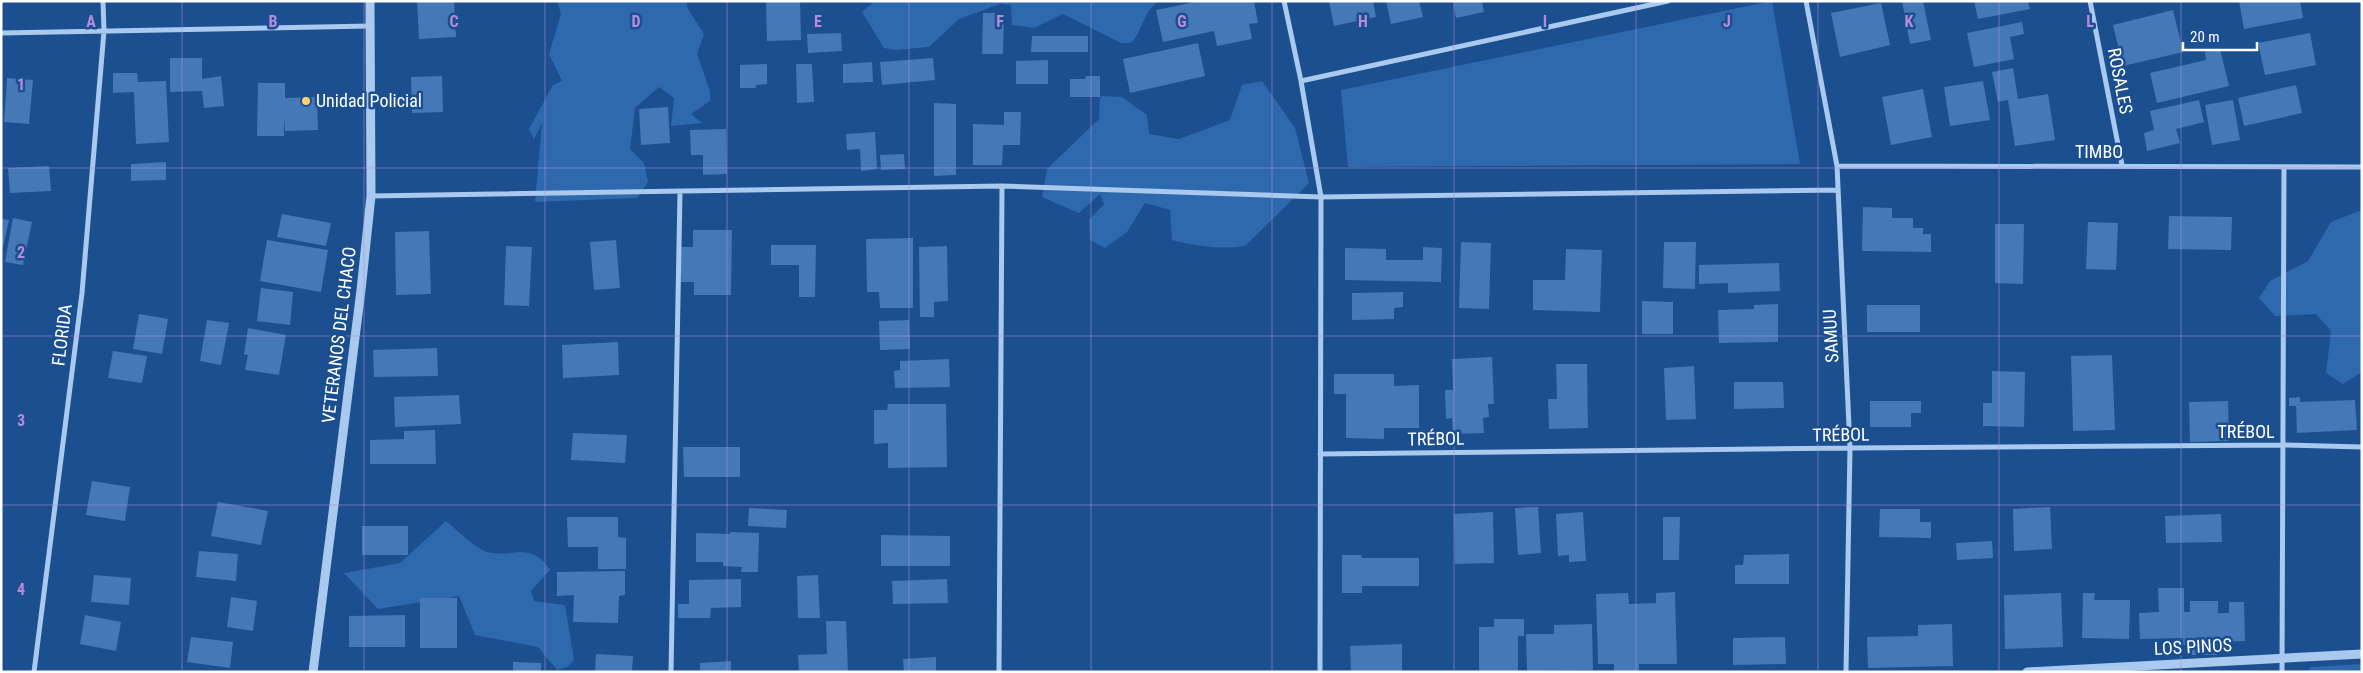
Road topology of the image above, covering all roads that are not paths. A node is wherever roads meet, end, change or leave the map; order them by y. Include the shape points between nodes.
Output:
1 (103, 1) edge
2 (370, 1) edge
3 (1284, 1) edge
4 (1668, 1) edge
5 (1806, 1) edge
6 (2090, 1) edge
7 (370, 26) junction
8 (104, 32) junction
9 (1, 33) edge
10 (1302, 80) junction
11 (2122, 165) junction
12 (1836, 166) junction
13 (2284, 167) junction
14 (2362, 167) edge
15 (1002, 186) junction
16 (1837, 190) junction
17 (680, 192) junction
18 (371, 196) junction
19 (1321, 197) junction
20 (2284, 445) junction
21 (2362, 447) edge
22 (1850, 448) junction
23 (1320, 454) junction
24 (2362, 654) edge
25 (2282, 659) junction
26 (2059, 671) edge
27 (34, 672) edge
28 (313, 672) edge
29 (671, 672) edge
30 (999, 672) edge
31 (1320, 672) edge
32 (1846, 672) edge
33 (2027, 672) edge
34 (2282, 672) edge

1 - 8 street, FLORIDA
2 - 7 street, VETERANOS DEL CHACO
3 - 10 street
4 - 10 street
5 - 12 street, SAMUU
6 - 11 street, ROSALES
7 - 8 street
7 - 18 street, VETERANOS DEL CHACO
8 - 9 street
8 - 27 street, FLORIDA via 82,293
10 - 19 street
11 - 12 street, TIMBO
11 - 13 street, TIMBO
12 - 16 street, SAMUU
13 - 14 street, TIMBO
13 - 20 street
15 - 17 street
15 - 19 street
15 - 30 street
16 - 19 street
16 - 22 street, SAMUU
17 - 18 street
17 - 29 street
18 - 28 street, VETERANOS DEL CHACO
19 - 23 street
20 - 21 street, TRÉBOL
20 - 22 street, TRÉBOL
20 - 25 street
22 - 23 street, TRÉBOL
22 - 32 street, SAMUU
23 - 31 street
24 - 25 street, LOS PINOS
25 - 26 street, LOS PINOS
25 - 34 street
26 - 33 street, LOS PINOS

